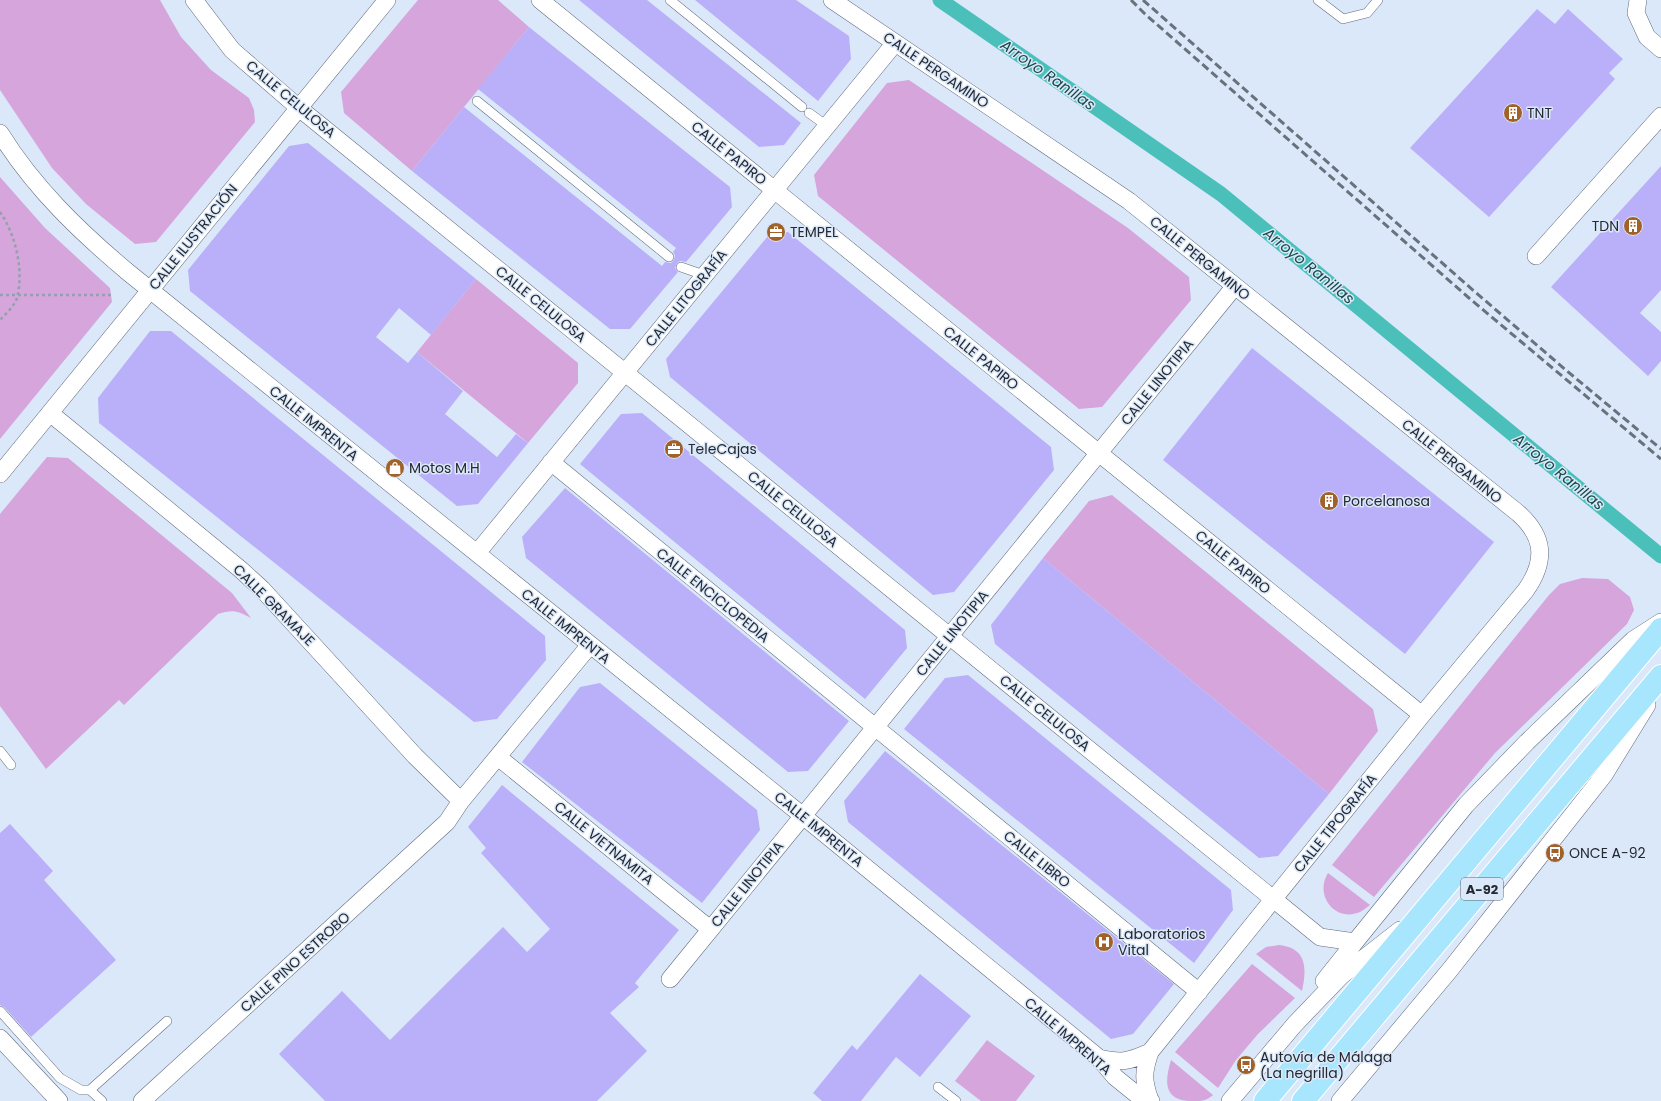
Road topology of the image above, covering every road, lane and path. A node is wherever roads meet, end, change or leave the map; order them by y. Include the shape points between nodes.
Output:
1 (194, 0) edge
2 (387, 0) edge
3 (540, 0) edge
4 (670, 0) edge
5 (832, 0) edge
6 (1318, 0) edge
7 (1378, 0) edge
8 (1638, 0) edge
9 (895, 43) junction
10 (1661, 49) edge
11 (477, 101) dead end
12 (299, 108) junction
13 (1661, 116) edge
14 (827, 126) junction
15 (0, 133) edge
16 (774, 190) junction
17 (0, 212) edge
18 (1536, 256) dead end
19 (669, 257) dead end
20 (681, 267) dead end
21 (704, 275) junction
22 (1235, 286) junction
23 (150, 290) junction
24 (0, 295) edge
25 (17, 295) junction
26 (111, 295) dead end
27 (0, 320) edge
28 (625, 372) junction
29 (50, 413) junction
30 (1099, 453) junction
31 (551, 462) junction
32 (0, 474) edge
33 (1539, 547) joint
34 (477, 553) junction
35 (1661, 622) edge
36 (1661, 629) edge
37 (950, 636) junction
38 (590, 645) junction
39 (1661, 676) edge
40 (1661, 681) edge
41 (1422, 715) junction
42 (875, 727) junction
43 (0, 751) edge
44 (498, 757) junction
45 (11, 766) dead end
46 (461, 801) junction
47 (803, 816) junction
48 (1274, 898) junction
49 (1424, 912) junction
50 (710, 929) junction
51 (1355, 942) junction
52 (670, 979) dead end
53 (1199, 992) junction
54 (0, 1011) edge
55 (167, 1021) dead end
56 (1294, 1024) junction
57 (0, 1038) edge
58 (1150, 1052) junction
59 (1098, 1058) junction
60 (938, 1087) dead end
61 (90, 1090) junction
62 (59, 1101) edge
63 (102, 1101) edge
64 (142, 1101) edge
65 (956, 1101) edge
66 (1150, 1101) edge
67 (1230, 1101) edge
68 (1265, 1101) edge
69 (1303, 1101) edge
70 (1340, 1101) edge

1 - 12 street, CALLE CELULOSA via 232,50
2 - 12 street, CALLE ILUSTRACIÓN
3 - 16 street, CALLE PAPIRO
4 - 14 lane
5 - 9 street, CALLE PERGAMINO
6 - 7 lane via 1343,19 1367,13
8 - 10 street via 1636,13 1647,37
9 - 14 street, CALLE LITOGRAFÍA
9 - 22 street, CALLE PERGAMINO via 1129,201
11 - 19 lane
12 - 23 street, CALLE ILUSTRACIÓN
12 - 28 street, CALLE CELULOSA
13 - 18 street
14 - 16 street, CALLE LITOGRAFÍA
15 - 23 street, CALLE IMPRENTA via 41,190 84,235
16 - 21 street, CALLE LITOGRAFÍA
16 - 30 street, CALLE PAPIRO
17 - 25 path via 10,230 16,252 20,277
20 - 21 lane
21 - 28 street, CALLE LITOGRAFÍA
22 - 30 street, CALLE LINOTIPIA
22 - 33 street, CALLE PERGAMINO via 1526,520 1535,533
23 - 29 street, CALLE ILUSTRACIÓN
23 - 34 street, CALLE IMPRENTA
24 - 25 path
25 - 26 path
25 - 27 path via 8,313
28 - 31 street, CALLE LITOGRAFÍA
28 - 37 street, CALLE CELULOSA
29 - 32 street, CALLE ILUSTRACIÓN
29 - 46 street, CALLE GRAMAJE via 240,569 415,756
30 - 37 street, CALLE LINOTIPIA
30 - 41 street, CALLE PAPIRO
31 - 34 street, CALLE LITOGRAFÍA
31 - 42 street, CALLE ENCICLOPEDIA
33 - 41 street, CALLE TIPOGRAFÍA via 1540,564 1530,585
34 - 38 street, CALLE IMPRENTA
35 - 51 street via 1633,640 1527,742 1466,806
36 - 49 highway, A-92
37 - 42 street, CALLE LINOTIPIA
37 - 48 street, CALLE CELULOSA
38 - 44 street, CALLE PINO ESTROBO
38 - 47 street, CALLE IMPRENTA
39 - 69 highway, A-92
40 - 70 street via 1604,775 1449,971
41 - 48 street, CALLE TIPOGRAFÍA
42 - 47 street, CALLE LINOTIPIA
42 - 53 street, CALLE LIBRO
43 - 45 lane
44 - 46 street, CALLE PINO ESTROBO
44 - 50 street, CALLE VIETNAMITA
46 - 64 street, CALLE PINO ESTROBO via 447,822
47 - 50 street, CALLE LINOTIPIA
47 - 59 street, CALLE IMPRENTA
48 - 51 street, CALLE CELULOSA via 1320,937
48 - 53 street, CALLE TIPOGRAFÍA
49 - 56 street via 1341,976
49 - 68 highway, A-92
50 - 52 street, CALLE LINOTIPIA
51 - 56 street via 1317,989
53 - 58 street, CALLE TIPOGRAFÍA
54 - 61 lane via 60,1078 81,1090
55 - 61 lane
56 - 67 street
57 - 62 street
58 - 59 street, CALLE TIPOGRAFÍA via 1134,1060 1118,1062
58 - 66 street, CALLE IMPRENTA via 1144,1070 1145,1087
59 - 66 street, CALLE IMPRENTA via 1115,1077 1136,1094
60 - 65 lane
61 - 63 lane

